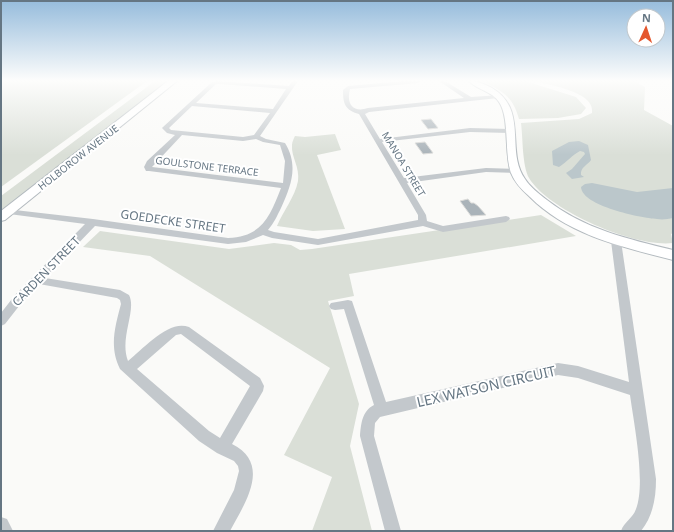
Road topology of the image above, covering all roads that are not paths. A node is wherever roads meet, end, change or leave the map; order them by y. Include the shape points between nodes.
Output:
1 (142, 106) edge
2 (188, 106) edge
3 (212, 106) edge
4 (277, 106) edge
5 (348, 106) edge
6 (401, 106) edge
7 (506, 106) edge
8 (273, 111) junction
9 (361, 113) junction
10 (510, 131) junction
11 (180, 133) junction
12 (257, 137) junction
13 (377, 141) junction
14 (516, 171) junction
15 (401, 181) junction
16 (287, 186) junction
17 (5, 214) edge
18 (506, 219) dead end
19 (93, 222) junction
20 (422, 223) junction
21 (262, 231) junction
22 (616, 241) junction
23 (673, 255) edge
24 (36, 280) junction
25 (335, 306) dead end
26 (1, 321) edge
27 (128, 369) junction
28 (636, 391) junction
29 (382, 410) junction
30 (222, 448) junction
31 (1, 525) edge
32 (5, 531) edge
33 (221, 531) edge
34 (393, 531) edge
35 (629, 531) edge

1 - 17 street, HOLBOROW AVENUE
2 - 11 street via 165,128 167,131
3 - 8 street
4 - 8 street
5 - 9 street
6 - 9 street via 369,109
7 - 10 street
8 - 12 street
9 - 13 street, MANOA STREET
10 - 13 street via 465,130
10 - 14 street
11 - 12 street via 243,139
11 - 16 street, GOULSTONE TERRACE via 150,163 149,169
12 - 16 street via 284,145 290,169
13 - 15 street, MANOA STREET
14 - 15 street via 486,170
14 - 22 street via 527,189 554,212
15 - 20 street, MANOA STREET via 422,215
16 - 21 street via 270,222
17 - 19 street, GOEDECKE STREET
18 - 20 street via 443,229
19 - 21 street, GOEDECKE STREET via 228,241 243,239
19 - 24 street, CARDEN STREET
20 - 21 street via 414,227 318,242 272,236
22 - 23 street
22 - 28 street
24 - 26 street, CARDEN STREET
24 - 27 street via 123,296 126,304 119,349
25 - 29 street via 348,304
27 - 30 street via 204,436
27 - 30 street via 172,332 181,329 255,382 256,391
28 - 29 street, LEX WATSON CIRCUIT via 578,372 558,369
28 - 35 street via 648,491 644,512
29 - 34 street, LEX WATSON CIRCUIT via 371,415 366,432
30 - 33 street via 240,457 246,473 244,485
31 - 32 street

